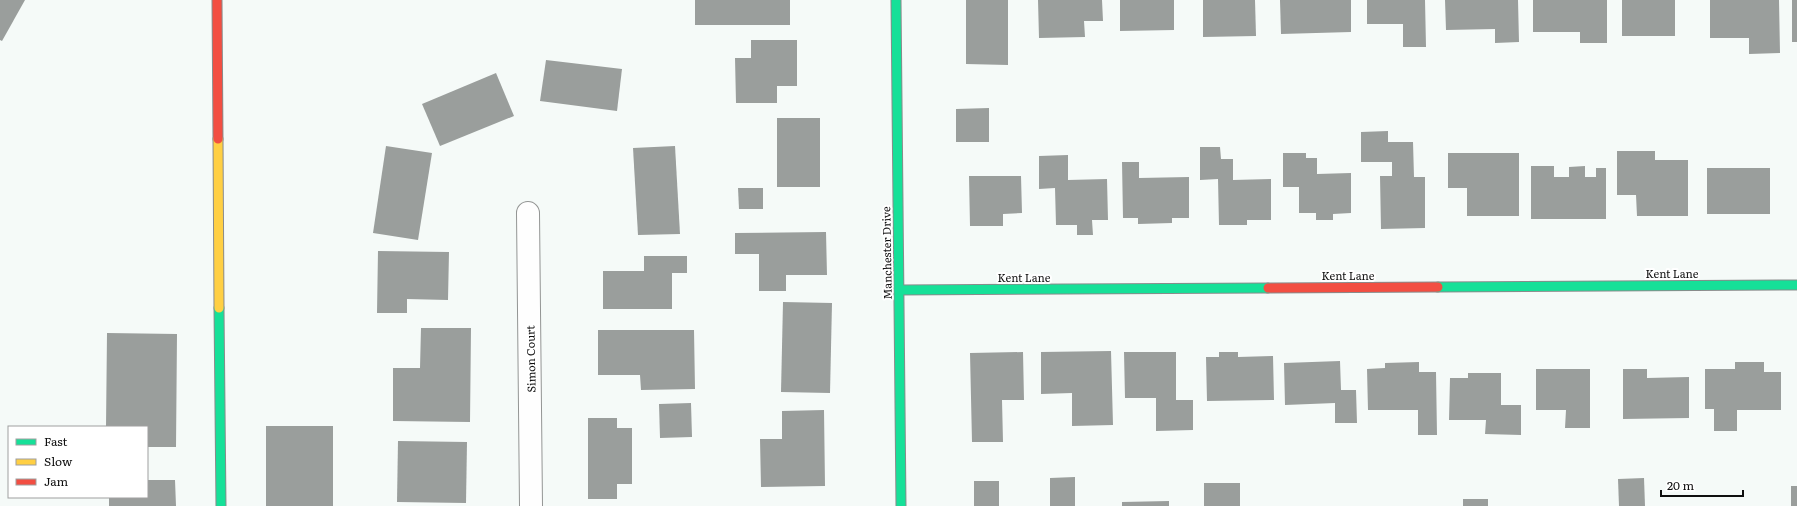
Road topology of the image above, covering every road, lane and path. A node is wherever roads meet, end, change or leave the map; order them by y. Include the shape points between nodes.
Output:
1 (218, 0) edge
2 (896, 0) edge
3 (528, 213) dead end
4 (1797, 285) edge
5 (899, 290) junction
6 (221, 506) edge
7 (531, 506) edge
8 (901, 506) edge

1 - 6 street
2 - 5 street, Manchester Drive
3 - 7 street, Simon Court
4 - 5 street, Kent Lane
5 - 8 street, Manchester Drive

